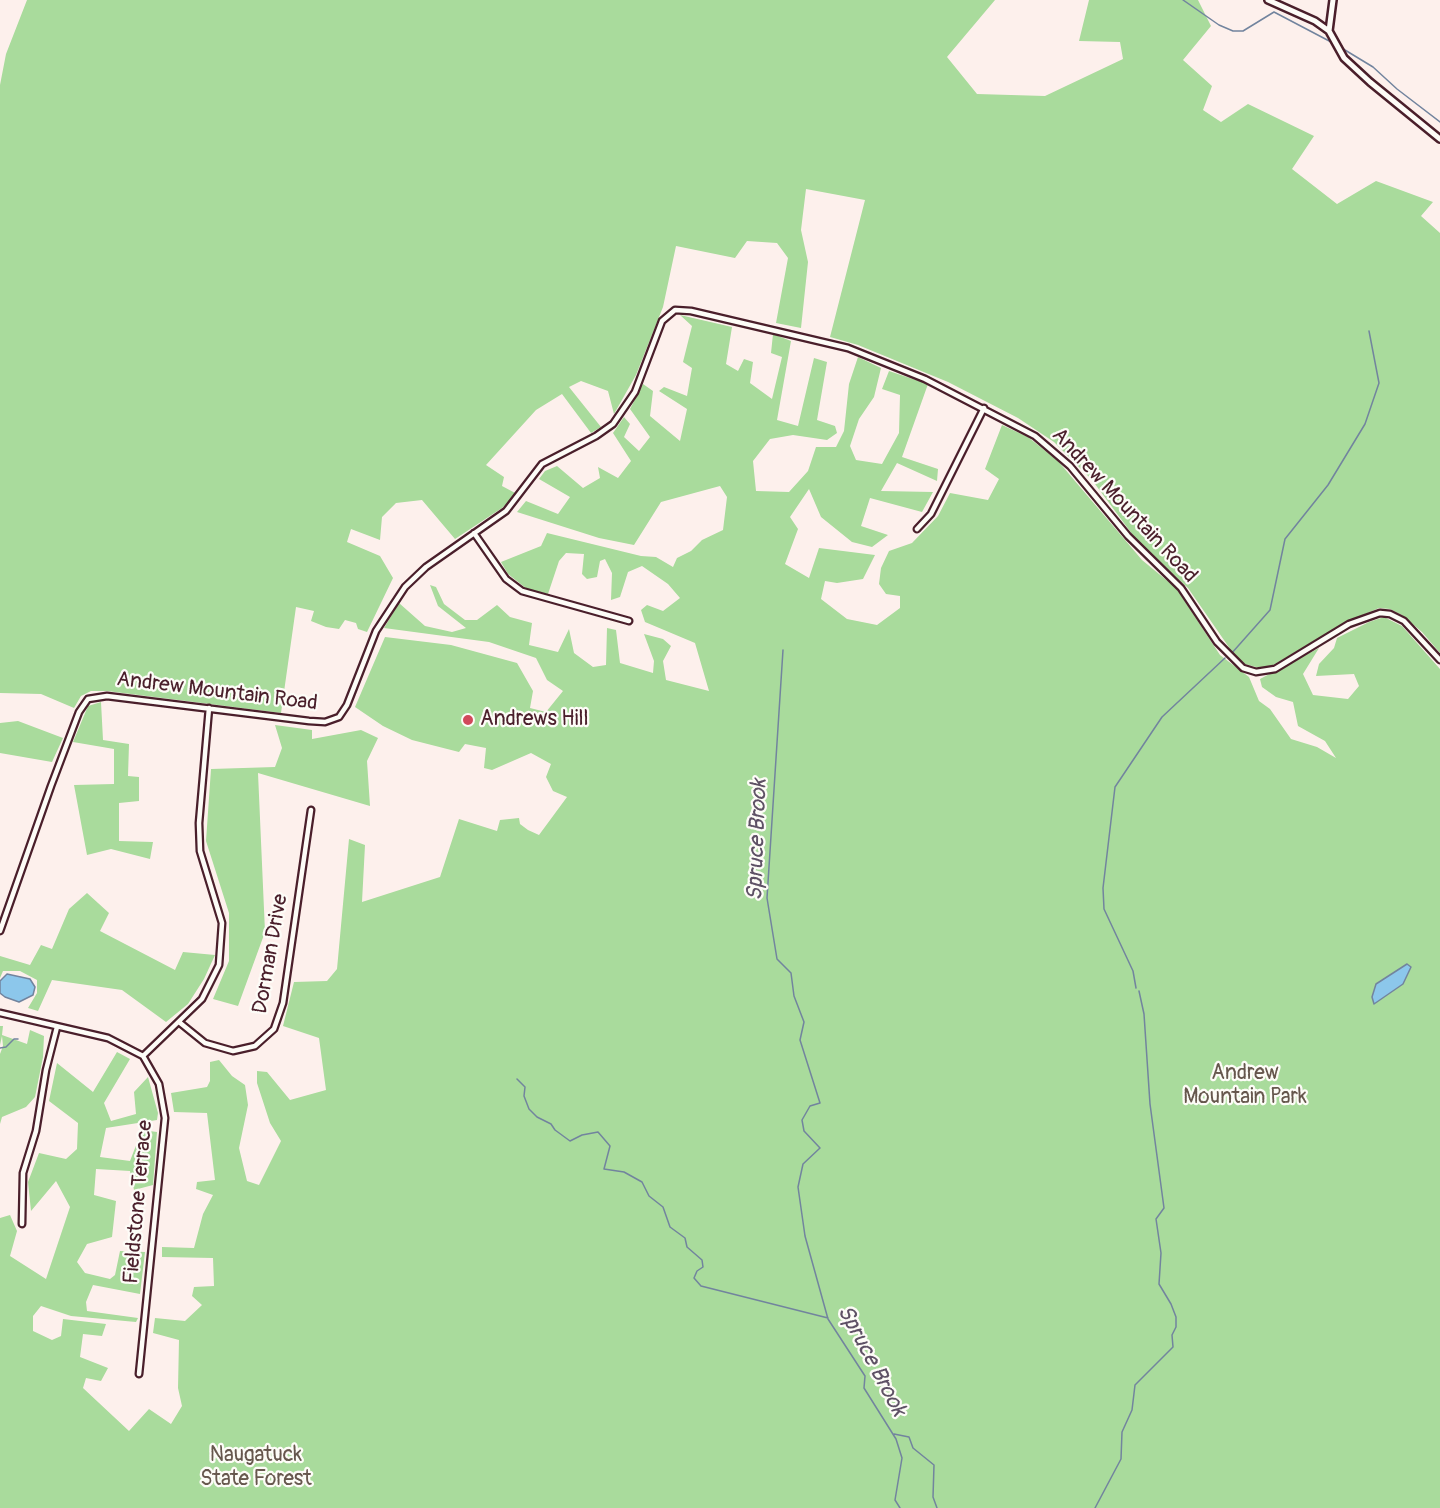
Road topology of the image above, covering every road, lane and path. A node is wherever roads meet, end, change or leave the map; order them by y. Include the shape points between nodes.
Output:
1 (1268, 0) edge
2 (1333, 0) edge
3 (1330, 33) junction
4 (1440, 139) edge
5 (984, 408) junction
6 (917, 530) dead end
7 (474, 533) junction
8 (629, 621) dead end
9 (1440, 660) edge
10 (208, 708) junction
11 (311, 810) dead end
12 (0, 932) edge
13 (0, 1012) edge
14 (179, 1022) junction
15 (57, 1027) junction
16 (143, 1056) junction
17 (22, 1224) dead end
18 (139, 1374) dead end

1 - 3 street via 1315,21
2 - 3 street
3 - 4 street via 1356,70
5 - 6 street via 931,514
5 - 7 street, Andrew Mountain Road via 926,379 848,348 675,310 662,321 634,392 617,420 596,436 542,464 510,507
5 - 9 street, Andrew Mountain Road via 1035,436 1058,454 1128,536 1186,593 1217,642 1243,668 1271,671 1355,622 1380,613 1404,621
7 - 8 street via 506,579 522,591
7 - 10 street, Andrew Mountain Road via 421,570 396,598 372,639 339,717 325,722 309,721
10 - 12 street, Andrew Mountain Road via 99,696 85,702
10 - 14 street via 200,851 222,923 219,965 202,999
11 - 14 street, Dorman Drive via 283,1003 274,1029 255,1046 233,1051 205,1043
13 - 15 street
14 - 16 street
15 - 16 street via 108,1038
15 - 17 street via 36,1131 23,1173
16 - 18 street, Fieldstone Terrace via 159,1084 165,1118

